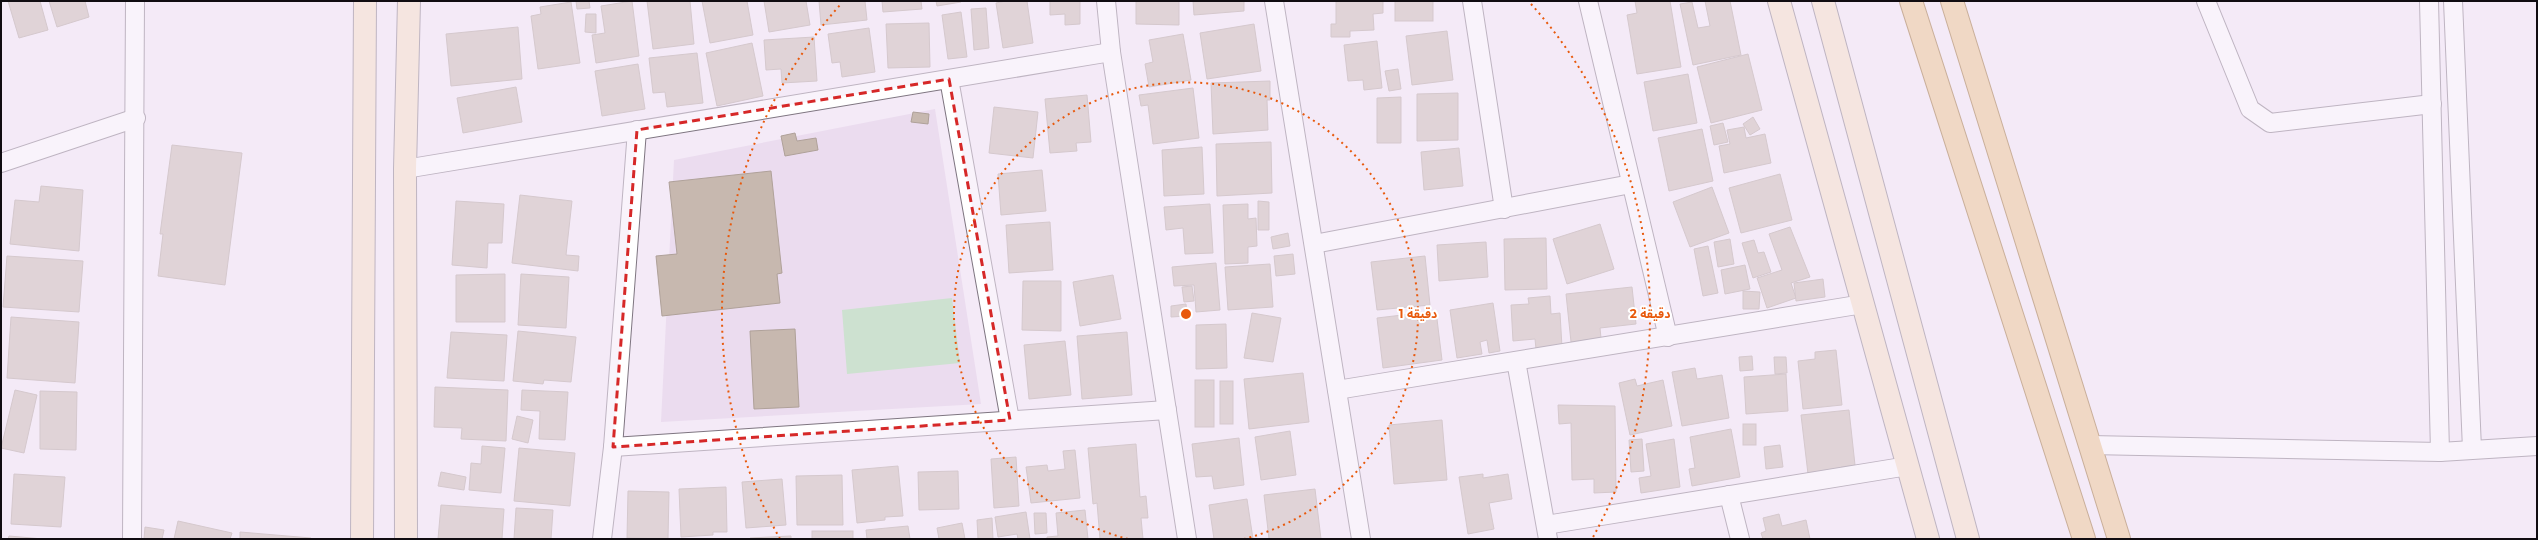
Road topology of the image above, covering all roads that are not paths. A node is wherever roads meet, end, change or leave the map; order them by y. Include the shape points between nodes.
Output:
1 (135, 1) edge
2 (365, 1) edge
3 (409, 1) edge
4 (1106, 1) edge
5 (1274, 1) edge
6 (1472, 1) edge
7 (1588, 1) edge
8 (1779, 1) edge
9 (1822, 1) edge
10 (1911, 1) edge
11 (1952, 1) edge
12 (2206, 1) edge
13 (2430, 1) edge
14 (2453, 1) edge
15 (1111, 52) junction
16 (950, 79) junction
17 (2432, 104) junction
18 (136, 118) junction
19 (637, 130) junction
20 (1, 163) edge
21 (405, 168) junction
22 (1631, 184) junction
23 (1504, 209) junction
24 (1314, 244) junction
25 (1863, 304) junction
26 (1668, 337) junction
27 (1516, 361) junction
28 (1337, 390) junction
29 (1167, 410) junction
30 (1010, 420) junction
31 (2090, 445) junction
32 (2537, 446) edge
33 (613, 447) junction
34 (2472, 449) junction
35 (2440, 452) junction
36 (1908, 466) junction
37 (1729, 495) junction
38 (1547, 532) edge
39 (132, 539) edge
40 (362, 539) edge
41 (406, 539) edge
42 (602, 539) edge
43 (1187, 539) edge
44 (1361, 539) edge
45 (1740, 539) edge
46 (1928, 539) edge
47 (1968, 539) edge
48 (2084, 539) edge
49 (2119, 539) edge

1 - 18 street
2 - 40 street
3 - 21 street
4 - 15 street
5 - 24 street
6 - 23 street
7 - 22 street
8 - 25 street
9 - 47 street
10 - 48 main road
11 - 31 main road
12 - 17 street via 2250,109 2270,123
13 - 17 street
14 - 34 street
15 - 16 street
15 - 29 street
16 - 19 street
16 - 30 street
17 - 35 street
18 - 20 street
18 - 39 street
19 - 21 street
19 - 33 street
21 - 41 street
22 - 23 street
22 - 26 street
23 - 24 street
24 - 28 street
25 - 26 street
25 - 36 street
26 - 27 street
27 - 28 street
27 - 38 street
28 - 44 street
29 - 30 street
29 - 43 street
30 - 33 street
31 - 35 street
31 - 49 main road
32 - 34 street
33 - 42 street
34 - 35 street
36 - 37 street
36 - 46 street
37 - 38 street
37 - 45 street

